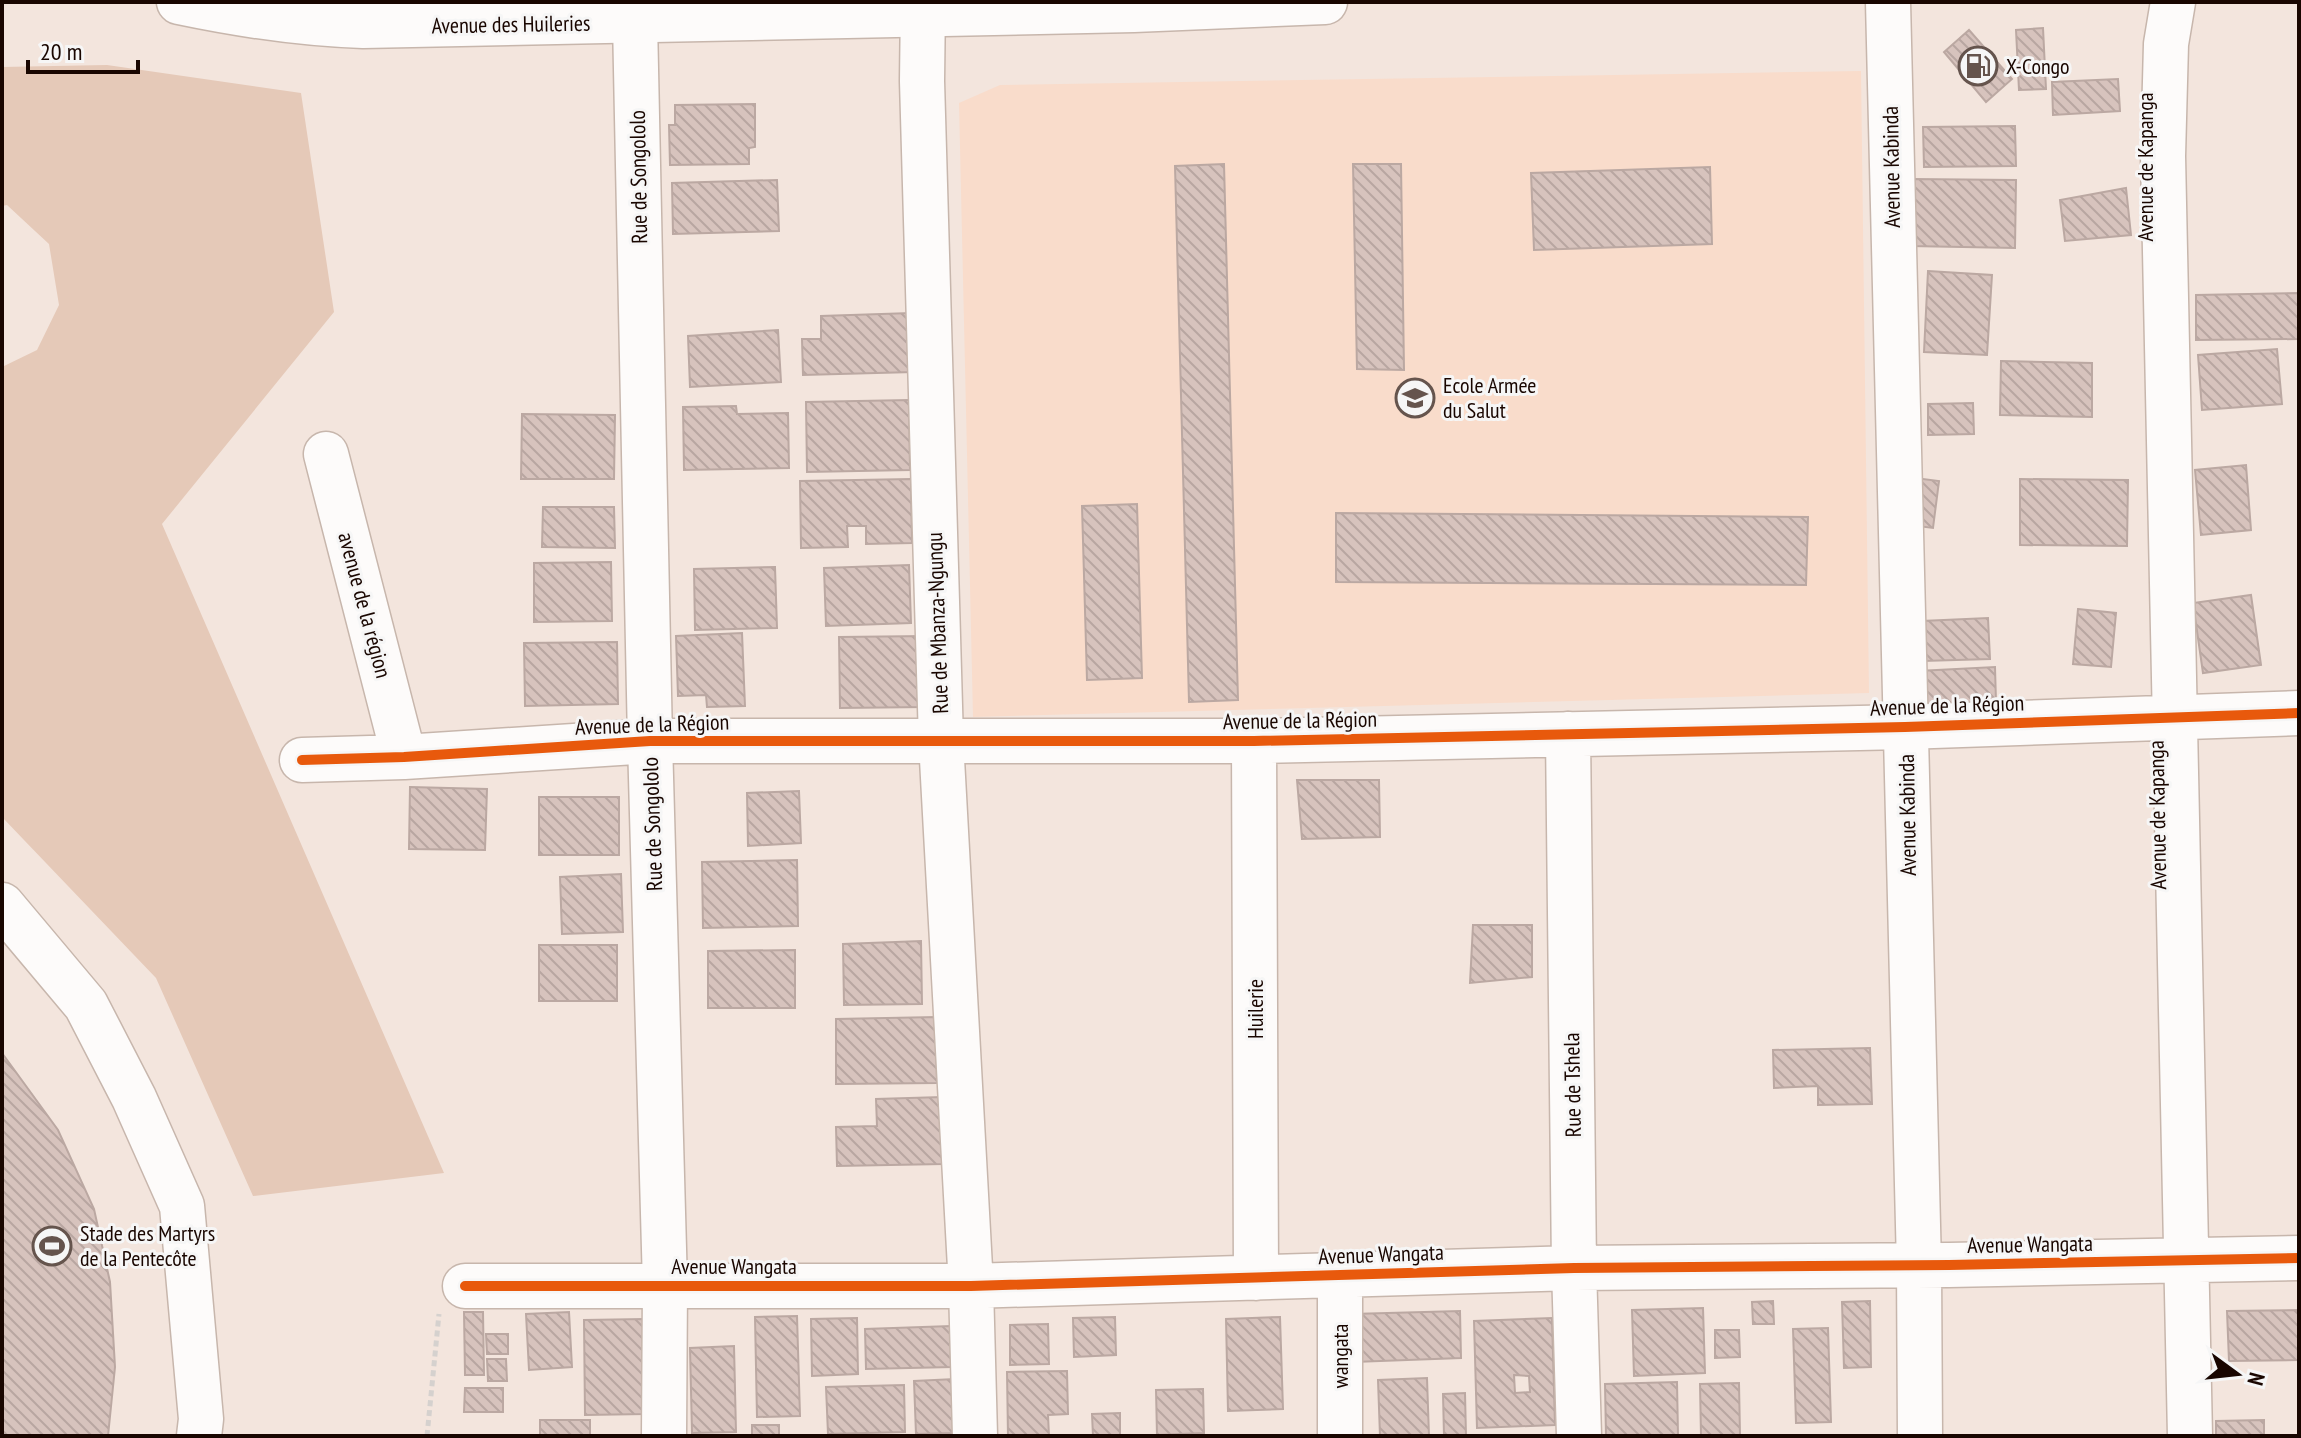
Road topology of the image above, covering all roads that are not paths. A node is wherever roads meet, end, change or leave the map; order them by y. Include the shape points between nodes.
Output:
1 (179, 2) edge
2 (1325, 2) edge
3 (1888, 2) edge
4 (2173, 2) edge
5 (923, 8) edge
6 (635, 21) junction
7 (326, 454) dead end
8 (2299, 713) edge
9 (2175, 719) junction
10 (1905, 727) junction
11 (1568, 734) junction
12 (650, 741) junction
13 (941, 741) junction
14 (1254, 741) junction
15 (404, 757) junction
16 (302, 760) dead end
17 (2, 905) edge
18 (2299, 1258) edge
19 (2187, 1262) junction
20 (1919, 1266) junction
21 (1574, 1268) junction
22 (1340, 1275) junction
23 (1256, 1278) junction
24 (665, 1285) junction
25 (465, 1286) road end
26 (971, 1286) junction
27 (199, 1436) edge
28 (664, 1436) edge
29 (975, 1436) edge
30 (1340, 1436) edge
31 (1579, 1436) edge
32 (1920, 1436) edge
33 (2190, 1436) edge

1 - 6 street, Avenue des Huileries via 310,24
2 - 5 street, Avenue des Huileries
3 - 10 street, Avenue Kabinda
4 - 9 street, Avenue de Kapanga via 2166,44 2163,156
5 - 6 street, Avenue des Huileries
5 - 13 street, Rue de Mbanza-Ngungu
6 - 12 street, Rue de Songololo
7 - 15 street, avenue de la région
8 - 9 street, Avenue de la Région
9 - 10 street, Avenue de la Région
9 - 19 street, Avenue de Kapanga
10 - 11 street, Avenue de la Région
10 - 20 street, Avenue Kabinda
11 - 14 street, Avenue de la Région
11 - 21 street, Rue de Tshela
12 - 13 street, Avenue de la Région
12 - 15 street, Avenue de la Région
12 - 24 street, Rue de Songololo
13 - 14 street, Avenue de la Région
13 - 26 street, Rue de Mbanza-Ngungu
14 - 23 street, Huilerie
15 - 16 street, Avenue de la Région
17 - 27 street via 86,1005 182,1206
18 - 19 street, Avenue Wangata
19 - 20 street, Avenue Wangata
19 - 33 street, Avenue de Kapanga
20 - 21 street, Avenue Wangata
20 - 32 street, Avenue Kabinda
21 - 22 street, Avenue Wangata
21 - 31 street, Rue de Tshela
22 - 23 street, Avenue Wangata
22 - 30 street, wangata
23 - 26 street, Avenue Wangata
24 - 25 street, Avenue Wangata
24 - 26 street, Avenue Wangata
24 - 28 street, Rue de Songololo
26 - 29 street, Rue de Mbanza-Ngungu

